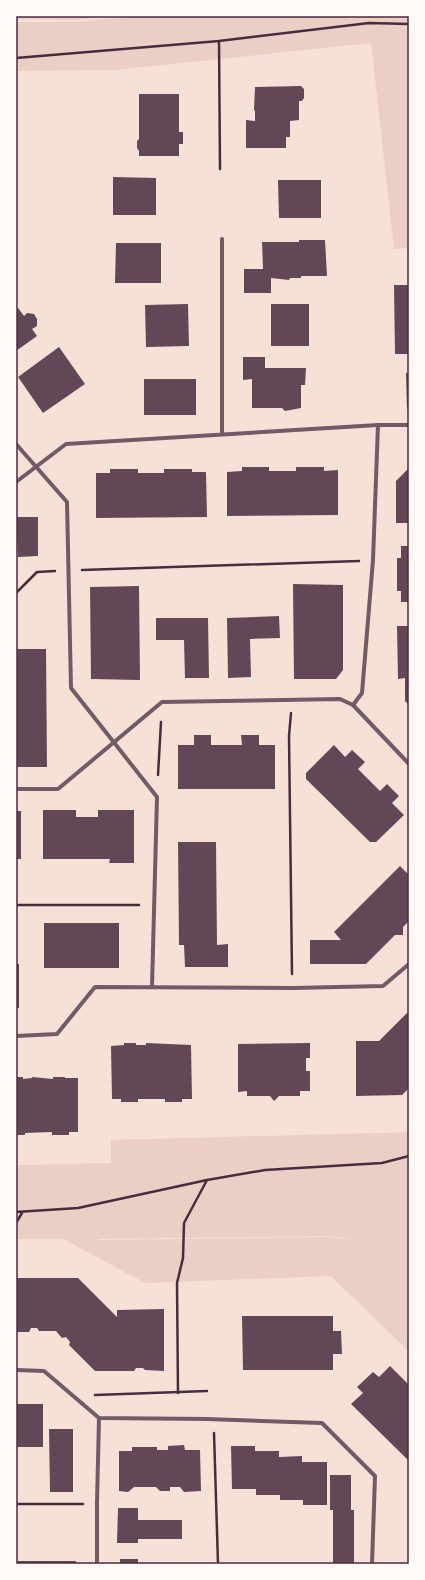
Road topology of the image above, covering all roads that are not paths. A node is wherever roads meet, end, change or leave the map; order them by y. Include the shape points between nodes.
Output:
1 (222, 239) dead end
2 (378, 425) junction
3 (409, 425) edge
4 (222, 434) junction
5 (16, 444) edge
6 (36, 467) junction
7 (16, 482) edge
8 (353, 705) junction
9 (114, 742) junction
10 (409, 764) edge
11 (16, 789) edge
12 (409, 964) edge
13 (152, 987) junction
14 (16, 1036) edge
15 (16, 1370) edge
16 (99, 1418) junction
17 (98, 1564) edge
18 (372, 1564) edge

1 - 4 street
2 - 3 street
2 - 4 street
2 - 8 street via 374,560 362,694
4 - 6 street via 66,444
5 - 6 street
6 - 7 street
6 - 9 street via 67,502 71,688
8 - 9 street via 340,699 162,702
8 - 10 street
9 - 11 street via 58,789
9 - 13 street via 157,797
12 - 13 street via 383,986
13 - 14 street via 95,987 57,1034
15 - 16 street via 44,1371
16 - 17 street
16 - 18 street via 322,1423 375,1476

